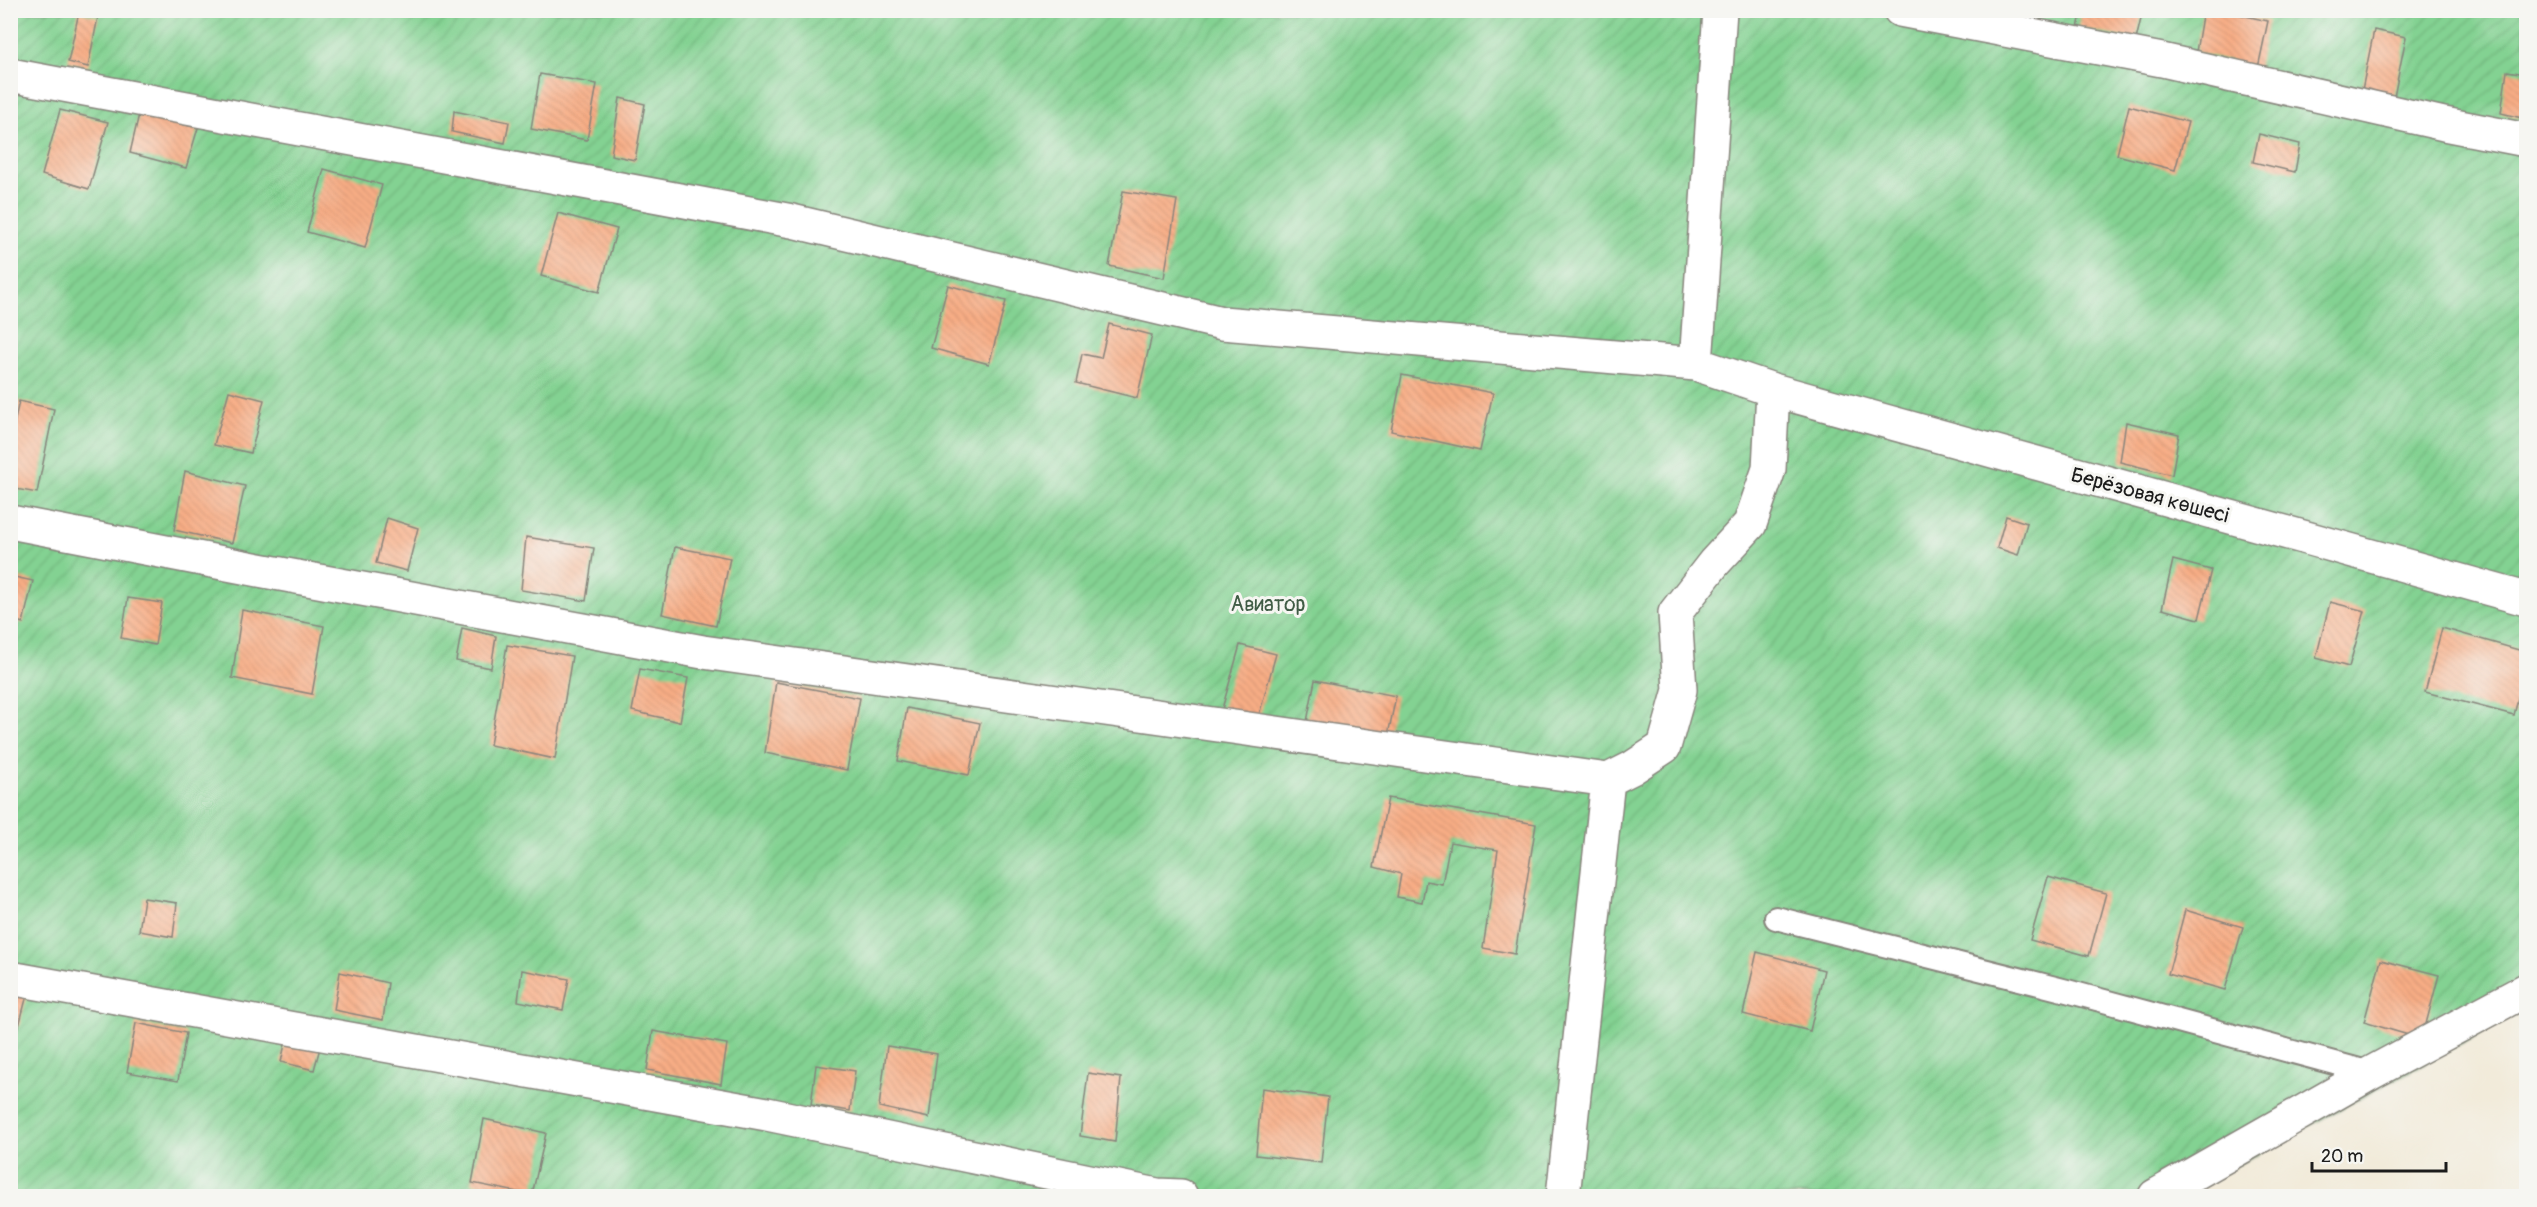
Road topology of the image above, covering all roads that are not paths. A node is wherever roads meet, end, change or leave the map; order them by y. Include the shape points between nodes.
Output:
1 (1720, 10) edge
2 (1900, 10) edge
3 (10, 75) edge
4 (2526, 140) edge
5 (1696, 363) junction
6 (1773, 390) junction
7 (10, 522) edge
8 (2526, 599) edge
9 (1608, 780) junction
10 (1776, 918) dead end
11 (10, 978) edge
12 (2526, 990) edge
13 (2371, 1073) junction
14 (1181, 1197) edge
15 (1563, 1197) edge
16 (2155, 1197) edge

1 - 5 street
2 - 4 street via 2162,60
3 - 5 street, Берёзовая көшесі via 792,221 1222,323
5 - 6 street, Берёзовая көшесі
6 - 8 street, Берёзовая көшесі
6 - 9 street via 1769,469 1750,524 1675,612 1680,690 1664,747
7 - 9 street via 703,652
9 - 15 street
10 - 13 lane
11 - 14 street via 766,1114
12 - 13 street
13 - 16 street

